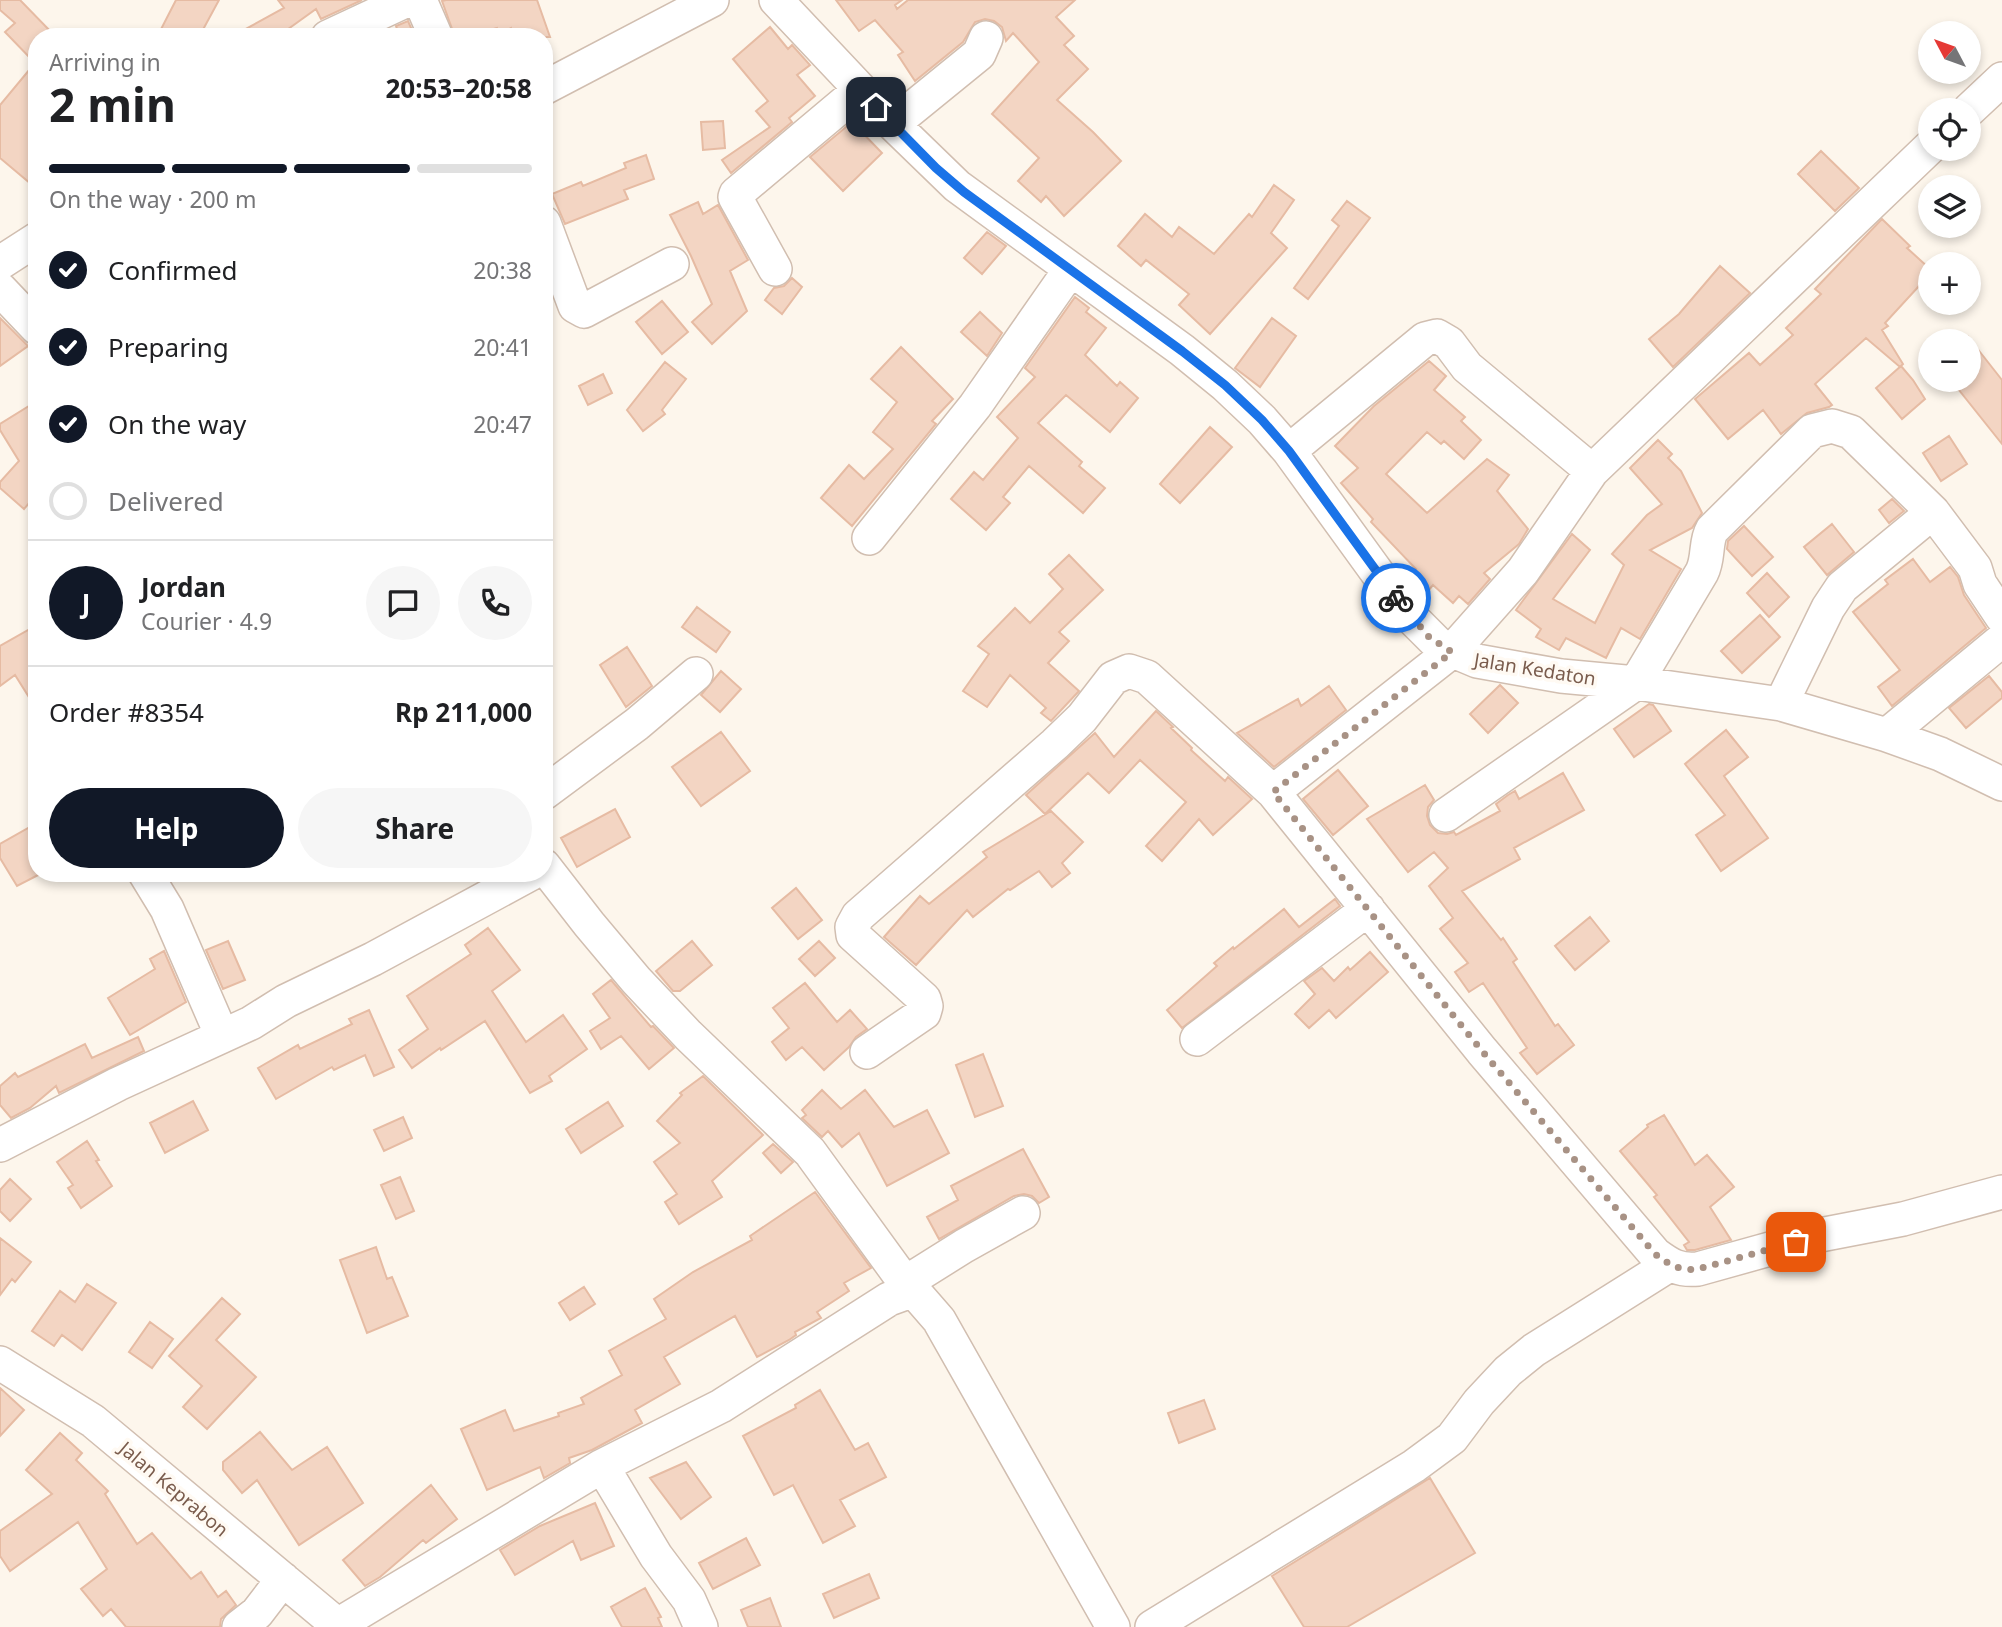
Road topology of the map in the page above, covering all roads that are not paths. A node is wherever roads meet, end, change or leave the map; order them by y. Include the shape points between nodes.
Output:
1 (407, 0) edge
2 (420, 0) edge
3 (712, 0) edge
4 (776, 0) edge
5 (347, 28) edge
6 (432, 28) edge
7 (986, 38) dead end
8 (2002, 79) edge
9 (553, 83) edge
10 (860, 90) junction
11 (1981, 99) edge
12 (892, 124) junction
13 (1918, 159) edge
14 (28, 245) edge
15 (553, 247) edge
16 (0, 263) edge
17 (672, 264) dead end
18 (775, 269) dead end
19 (1070, 270) junction
20 (0, 289) edge
21 (28, 319) edge
22 (1289, 451) junction
23 (1592, 471) junction
24 (1933, 512) junction
25 (869, 538) dead end
26 (2000, 641) edge
27 (1452, 652) junction
28 (696, 674) dead end
29 (1636, 683) junction
30 (1781, 704) junction
31 (1887, 735) junction
32 (2002, 784) edge
33 (553, 786) edge
34 (1273, 792) junction
35 (1446, 815) dead end
36 (553, 878) edge
37 (150, 882) edge
38 (516, 882) edge
39 (1368, 909) junction
40 (222, 1036) junction
41 (1197, 1039) dead end
42 (867, 1052) dead end
43 (0, 1145) edge
44 (2002, 1192) edge
45 (1023, 1213) dead end
46 (1669, 1265) junction
47 (908, 1287) junction
48 (2, 1368) edge
49 (602, 1466) junction
50 (283, 1579) junction
51 (339, 1626) edge
52 (239, 1627) edge
53 (702, 1627) edge
54 (1113, 1627) edge
55 (1152, 1627) edge

1 - 5 street
2 - 6 street
3 - 9 street
4 - 10 street, Jalan Kedaton
7 - 12 street via 979,54
8 - 11 street
10 - 12 street, Jalan Kedaton
10 - 18 street via 736,194
12 - 19 street, Jalan Kedaton via 957,186
13 - 23 street
14 - 16 street
15 - 17 street via 572,297 584,311
19 - 22 street, Jalan Kedaton via 1225,385
19 - 25 street via 975,406
20 - 21 street
22 - 23 street via 1425,339 1437,336
22 - 27 street, Jalan Kedaton via 1405,611 1429,637
23 - 27 street via 1523,571
24 - 26 street via 1975,568
24 - 29 street via 1852,432 1832,426 1812,431 1712,530 1707,562
24 - 30 street via 1842,587
26 - 31 street
27 - 29 street, Jalan Kedaton via 1562,676
27 - 34 street
28 - 33 street
29 - 30 street, Jalan Kedaton
29 - 35 street
30 - 31 street, Jalan Kedaton
31 - 32 street, Jalan Kedaton
34 - 39 street
34 - 42 street via 1147,677 1129,671 1113,678 1055,744 858,916 853,936 924,999 926,1006 924,1013
36 - 47 street via 636,980 810,1152
37 - 40 street via 167,909
38 - 40 street
39 - 41 street
39 - 46 street via 1482,1051
40 - 43 street
44 - 46 street via 1698,1269
45 - 47 street via 964,1246
46 - 55 street via 1534,1350 1479,1402 1452,1438 1414,1466
47 - 49 street via 721,1406
47 - 54 street via 939,1320
48 - 50 street, Jalan Keprabon via 93,1421
49 - 51 street
49 - 53 street
50 - 51 street, Jalan Keprabon
50 - 52 street via 257,1613

